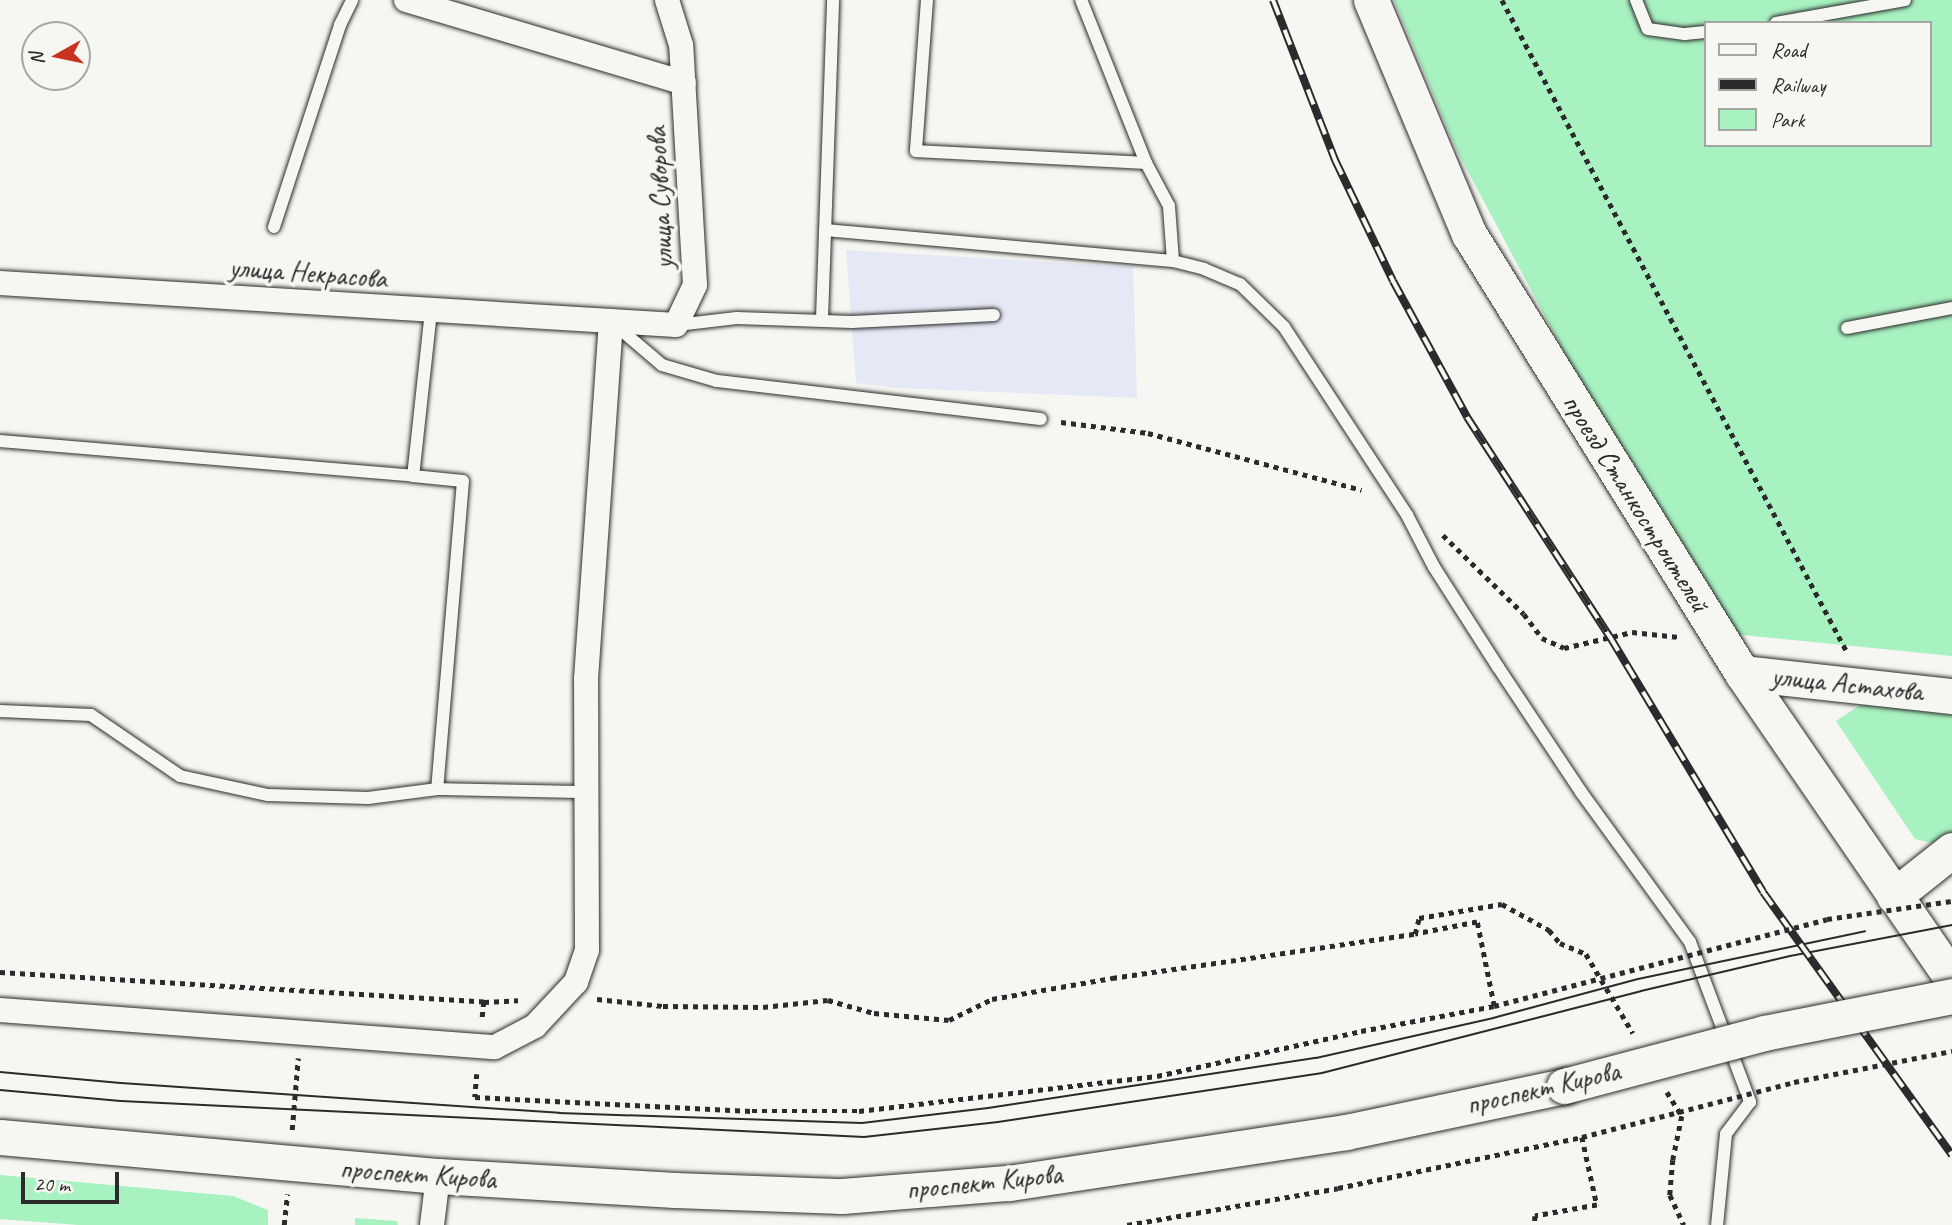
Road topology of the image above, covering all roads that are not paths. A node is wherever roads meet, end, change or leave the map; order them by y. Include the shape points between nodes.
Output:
1 (352, 0) edge
2 (406, 0) edge
3 (667, 0) edge
4 (833, 0) edge
5 (927, 0) edge
6 (1081, 0) edge
7 (1371, 0) edge
8 (1636, 0) edge
9 (1905, 0) edge
10 (1787, 21) edge
11 (1703, 32) edge
12 (684, 83) junction
13 (1146, 163) junction
14 (274, 227) dead end
15 (825, 230) junction
16 (1173, 261) junction
17 (0, 283) edge
18 (1952, 309) edge
19 (431, 311) junction
20 (994, 315) dead end
21 (822, 319) junction
22 (611, 321) junction
23 (676, 325) junction
24 (1847, 328) dead end
25 (1041, 419) dead end
26 (0, 441) edge
27 (413, 476) junction
28 (1742, 673) junction
29 (1952, 696) edge
30 (0, 711) edge
31 (437, 789) junction
32 (584, 792) junction
33 (1952, 850) edge
34 (1894, 896) junction
35 (1952, 979) edge
36 (1952, 996) edge
37 (0, 1010) edge
38 (0, 1137) edge
39 (438, 1176) junction
40 (432, 1225) edge
41 (1717, 1225) edge

1 - 14 lane
2 - 12 street
3 - 12 street, улица Суворова via 681,45
4 - 15 lane
5 - 13 lane via 916,151
6 - 13 lane
7 - 28 main road, проезд Станкостроителей via 1469,234
8 - 11 lane via 1648,29
9 - 10 lane
12 - 23 street, улица Суворова via 695,285
13 - 16 lane via 1169,206
15 - 16 lane
15 - 21 lane
16 - 41 lane via 1240,285 1284,327 1400,504 1498,667 1581,792 1690,942 1750,1102 1726,1134
17 - 19 street, улица Некрасова
18 - 24 lane
19 - 22 street, улица Некрасова
19 - 27 lane
20 - 21 lane via 852,322
21 - 23 lane via 737,318
22 - 23 street
22 - 25 lane via 662,365 717,381
22 - 32 street via 586,679
26 - 27 lane
27 - 31 lane via 463,481
28 - 29 main road, улица Астахова
28 - 34 main road, проезд Станкостроителей
30 - 31 lane via 91,715 180,776 268,795 368,798
31 - 32 lane
32 - 37 street via 587,950 576,982 535,1026 495,1047
33 - 34 main road
34 - 35 main road, проезд Станкостроителей
36 - 39 main road, проспект Кирова, bridge via 1764,1033 1564,1086 1346,1132 984,1185 842,1196
38 - 39 main road, проспект Кирова
39 - 40 street

